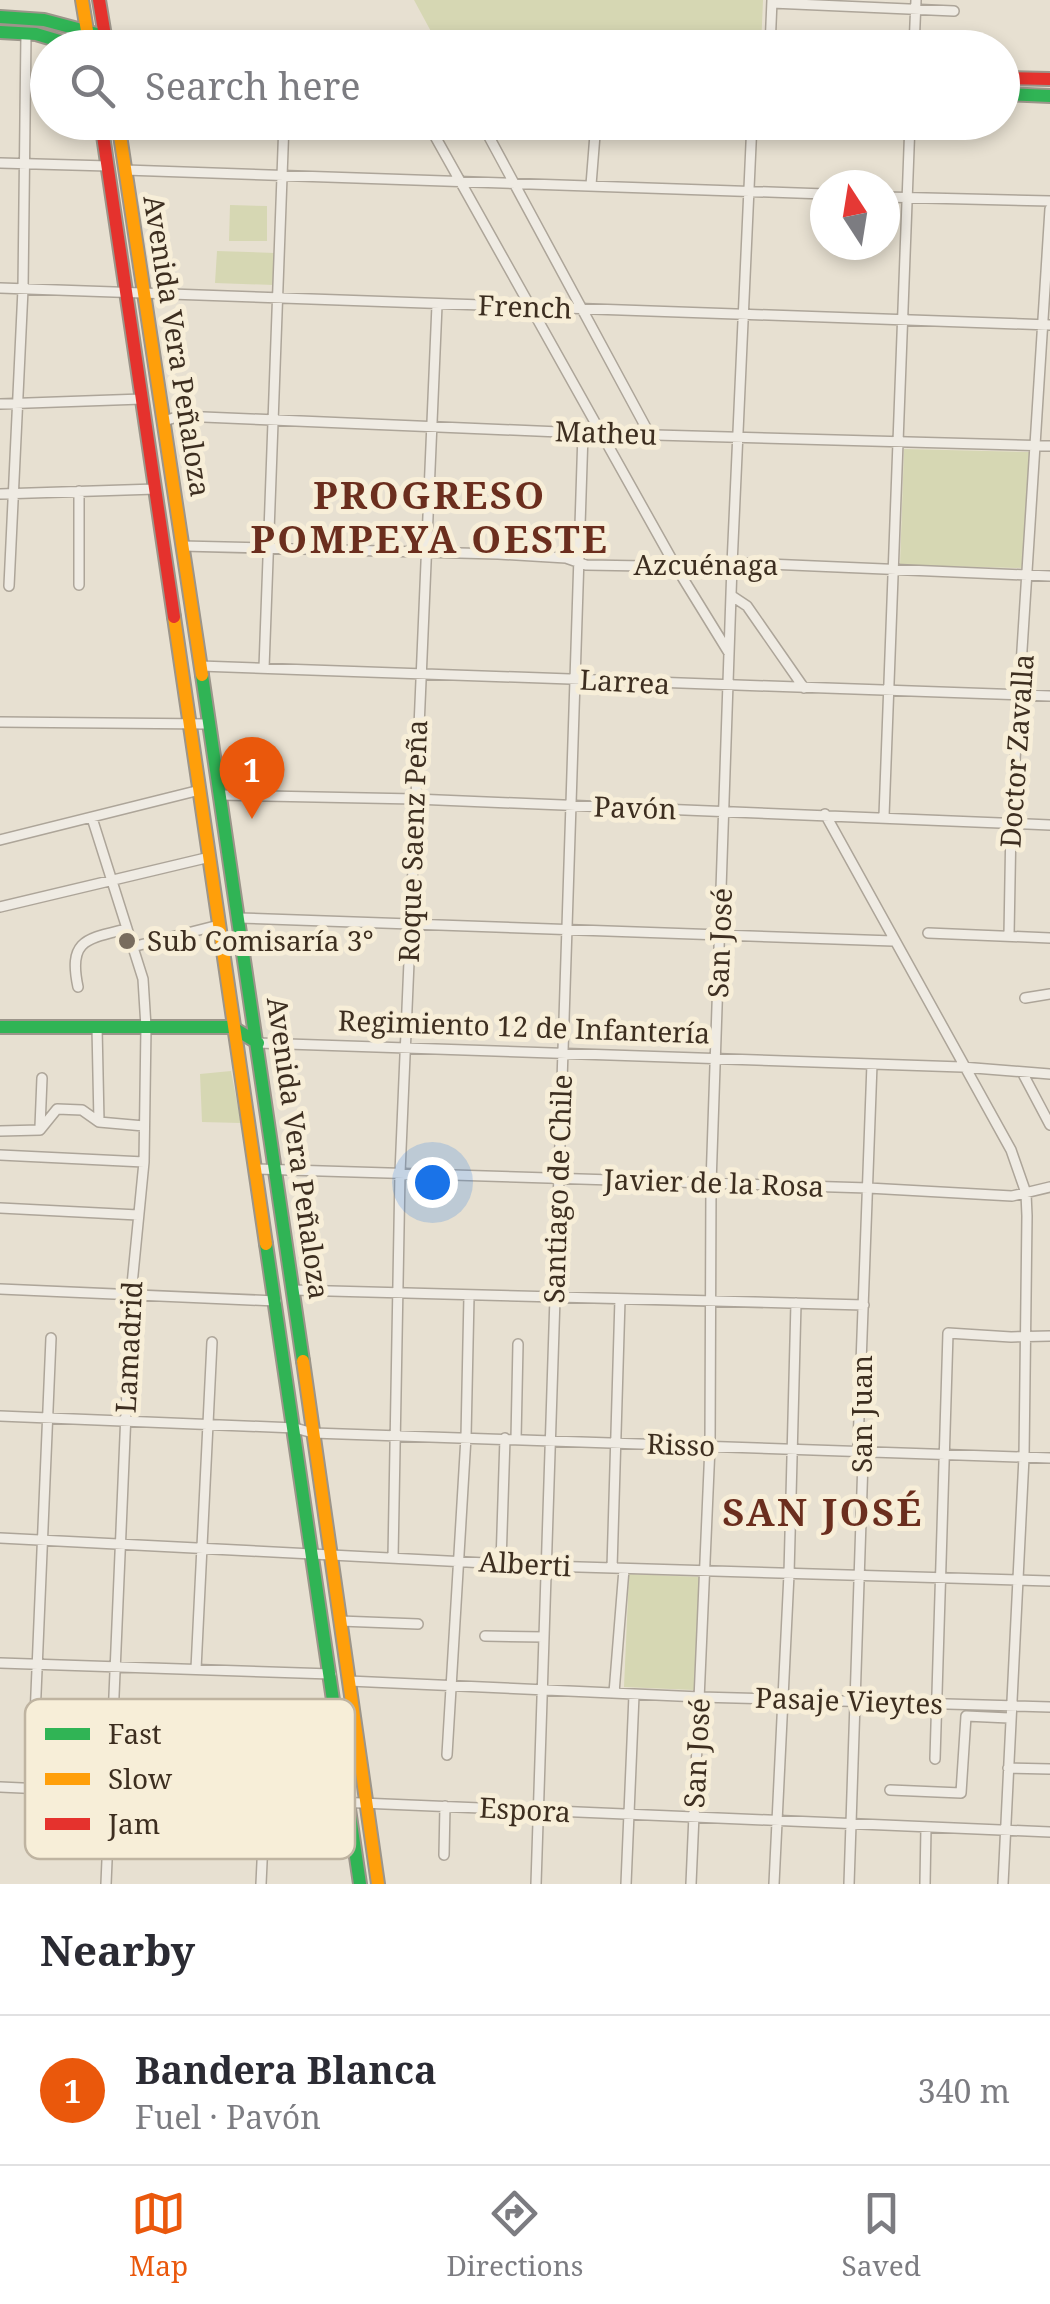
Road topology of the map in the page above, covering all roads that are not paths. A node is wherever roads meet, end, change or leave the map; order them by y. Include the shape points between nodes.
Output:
1 (82, 0) edge
2 (98, 0) edge
3 (772, 2) edge
4 (916, 5) edge
5 (954, 11) dead end
6 (0, 18) edge
7 (80, 30) edge
8 (87, 30) edge
9 (104, 30) edge
10 (771, 30) edge
11 (915, 30) edge
12 (0, 32) edge
13 (26, 34) junction
14 (30, 35) edge
15 (1020, 78) edge
16 (1050, 79) edge
17 (1020, 95) edge
18 (1050, 96) edge
19 (104, 140) edge
20 (121, 140) edge
21 (283, 140) edge
22 (437, 140) edge
23 (491, 140) edge
24 (595, 140) edge
25 (751, 140) edge
26 (909, 140) edge
27 (0, 163) edge
28 (26, 164) junction
29 (108, 166) junction
30 (125, 170) junction
31 (282, 174) junction
32 (460, 181) junction
33 (514, 183) junction
34 (591, 185) junction
35 (750, 190) junction
36 (810, 193) edge
37 (900, 198) edge
38 (907, 198) junction
39 (1050, 201) edge
40 (1050, 209) edge
41 (0, 288) edge
42 (22, 288) junction
43 (126, 292) junction
44 (144, 292) junction
45 (277, 298) junction
46 (437, 304) junction
47 (531, 308) junction
48 (584, 309) junction
49 (744, 314) junction
50 (902, 320) junction
51 (1046, 325) edge
52 (142, 398) junction
53 (17, 403) junction
54 (0, 404) edge
55 (164, 421) junction
56 (273, 421) junction
57 (431, 426) junction
58 (583, 433) junction
59 (602, 434) junction
60 (650, 436) junction
61 (740, 436) junction
62 (897, 440) junction
63 (1036, 446) junction
64 (1050, 446) edge
65 (156, 488) junction
66 (79, 491) junction
67 (12, 493) junction
68 (0, 494) edge
69 (182, 546) junction
70 (268, 548) junction
71 (424, 551) junction
72 (578, 562) junction
73 (732, 564) junction
74 (676, 567) junction
75 (892, 570) junction
76 (1028, 575) junction
77 (1050, 576) edge
78 (79, 584) dead end
79 (9, 586) dead end
80 (732, 596) junction
81 (730, 656) junction
82 (200, 666) junction
83 (264, 668) junction
84 (420, 674) junction
85 (576, 679) junction
86 (730, 686) junction
87 (804, 688) junction
88 (886, 690) junction
89 (1021, 694) junction
90 (1050, 696) edge
91 (0, 722) edge
92 (190, 723) junction
93 (210, 724) junction
94 (200, 790) junction
95 (220, 796) junction
96 (415, 799) junction
97 (571, 805) junction
98 (726, 811) junction
99 (825, 814) junction
100 (884, 816) junction
101 (92, 818) junction
102 (1011, 823) junction
103 (1050, 825) edge
104 (0, 840) edge
105 (210, 857) junction
106 (111, 881) junction
107 (0, 907) edge
108 (239, 918) junction
109 (410, 922) junction
110 (219, 925) junction
111 (126, 929) junction
112 (566, 929) junction
113 (928, 933) dead end
114 (720, 934) junction
115 (1009, 935) junction
116 (1050, 938) edge
117 (892, 941) junction
118 (132, 946) junction
119 (78, 987) dead end
120 (1050, 994) edge
121 (1025, 998) dead end
122 (232, 1026) junction
123 (0, 1027) edge
124 (97, 1027) junction
125 (146, 1027) junction
126 (258, 1043) junction
127 (405, 1048) junction
128 (562, 1054) junction
129 (716, 1059) junction
130 (872, 1064) junction
131 (962, 1068) junction
132 (1022, 1072) junction
133 (1050, 1074) edge
134 (42, 1078) dead end
135 (99, 1122) junction
136 (1050, 1124) edge
137 (144, 1126) junction
138 (0, 1130) edge
139 (40, 1130) junction
140 (0, 1156) edge
141 (144, 1162) junction
142 (257, 1168) junction
143 (276, 1169) junction
144 (400, 1173) junction
145 (558, 1178) junction
146 (711, 1184) junction
147 (1050, 1187) edge
148 (868, 1188) junction
149 (1026, 1194) junction
150 (0, 1208) edge
151 (138, 1215) junction
152 (0, 1289) edge
153 (293, 1290) junction
154 (131, 1295) junction
155 (398, 1295) junction
156 (469, 1296) junction
157 (554, 1298) junction
158 (620, 1300) junction
159 (276, 1301) junction
160 (709, 1302) junction
161 (796, 1303) junction
162 (864, 1305) junction
163 (1026, 1335) junction
164 (1050, 1336) edge
165 (52, 1338) dead end
166 (212, 1342) dead end
167 (518, 1344) dead end
168 (0, 1416) edge
169 (48, 1418) junction
170 (126, 1421) junction
171 (208, 1425) junction
172 (295, 1428) junction
173 (313, 1433) junction
174 (397, 1435) junction
175 (466, 1437) junction
176 (510, 1438) junction
177 (550, 1440) junction
178 (616, 1442) junction
179 (710, 1446) junction
180 (792, 1449) junction
181 (860, 1452) junction
182 (945, 1454) junction
183 (1024, 1457) junction
184 (1050, 1458) edge
185 (0, 1538) edge
186 (42, 1539) junction
187 (120, 1543) junction
188 (202, 1547) junction
189 (312, 1552) junction
190 (330, 1555) junction
191 (393, 1558) junction
192 (459, 1561) junction
193 (501, 1563) junction
194 (546, 1566) junction
195 (612, 1568) junction
196 (624, 1568) junction
197 (706, 1570) junction
198 (788, 1574) junction
199 (860, 1576) junction
200 (941, 1578) junction
201 (1016, 1580) junction
202 (1050, 1581) edge
203 (340, 1621) junction
204 (418, 1624) dead end
205 (486, 1636) dead end
206 (544, 1637) junction
207 (0, 1663) edge
208 (37, 1664) junction
209 (115, 1667) junction
210 (196, 1670) junction
211 (331, 1674) junction
212 (349, 1682) junction
213 (450, 1686) junction
214 (542, 1690) junction
215 (614, 1693) junction
216 (634, 1694) junction
217 (700, 1697) junction
218 (36, 1699) edge
219 (114, 1699) edge
220 (334, 1699) edge
221 (351, 1699) edge
222 (783, 1700) junction
223 (856, 1701) junction
224 (936, 1704) junction
225 (1010, 1706) junction
226 (1050, 1707) edge
227 (1010, 1718) junction
228 (355, 1724) edge
229 (447, 1755) dead end
230 (935, 1759) dead end
231 (1008, 1768) junction
232 (1050, 1769) edge
233 (0, 1787) edge
234 (25, 1788) edge
235 (890, 1790) dead end
236 (355, 1802) edge
237 (366, 1802) junction
238 (445, 1806) junction
239 (539, 1809) junction
240 (630, 1816) junction
241 (694, 1819) junction
242 (777, 1824) junction
243 (852, 1824) junction
244 (926, 1827) junction
245 (1006, 1831) junction
246 (1050, 1832) edge
247 (355, 1850) edge
248 (444, 1856) dead end
249 (107, 1859) edge
250 (262, 1859) edge
251 (106, 1884) edge
252 (261, 1884) edge
253 (360, 1884) edge
254 (378, 1884) edge
255 (536, 1884) edge
256 (626, 1884) edge
257 (691, 1884) edge
258 (774, 1884) edge
259 (849, 1884) edge
260 (924, 1884) edge
261 (1003, 1884) edge

1 - 8 main road
2 - 9 main road
3 - 4 street
3 - 10 street
4 - 5 street
4 - 11 street
6 - 7 main road
12 - 13 main road
13 - 14 main road
13 - 28 street
15 - 16 main road
17 - 18 main road
19 - 29 main road, Avenida Vera Peñaloza
20 - 30 main road, Avenida Vera Peñaloza
21 - 31 street
22 - 32 street
23 - 33 street
24 - 34 street
25 - 35 street, San José
26 - 38 street
27 - 28 street
28 - 29 street
28 - 42 street
29 - 43 main road, Avenida Vera Peñaloza
30 - 31 street
30 - 44 main road, Avenida Vera Peñaloza
31 - 32 street
31 - 45 street
32 - 33 street
32 - 47 street
33 - 34 street
33 - 48 street
34 - 35 street
35 - 36 street
35 - 49 street, San José
37 - 38 street
38 - 39 street
38 - 50 street
40 - 51 street, Doctor Zavalla
41 - 42 street, French
42 - 43 street, French
42 - 53 street
43 - 44 street, French
43 - 52 main road, Avenida Vera Peñaloza
44 - 45 street, French
44 - 55 main road, Avenida Vera Peñaloza
45 - 46 street, French
45 - 56 street
46 - 47 street, French
46 - 57 street, Roque Saenz Peña
47 - 48 street, French
47 - 59 street
48 - 49 street, French
48 - 60 street
49 - 50 street, French
49 - 61 street, San José
50 - 51 street, French
50 - 62 street
51 - 63 street, Doctor Zavalla
52 - 53 street
52 - 65 main road, Avenida Vera Peñaloza
53 - 54 street
53 - 67 street
55 - 56 street, Matheu
55 - 69 main road, Avenida Vera Peñaloza
56 - 57 street, Matheu
56 - 70 street
57 - 58 street, Matheu
57 - 71 street, Roque Saenz Peña
58 - 59 street, Matheu
58 - 72 street, Santiago de Chile
59 - 60 street, Matheu
59 - 74 street
60 - 61 street, Matheu
61 - 62 street, Matheu
61 - 73 street, San José
62 - 63 street, Matheu
62 - 75 street
63 - 64 street, Matheu
63 - 76 street, Doctor Zavalla
65 - 66 street
65 - 92 main road, Avenida Vera Peñaloza
66 - 67 street
66 - 78 street
67 - 68 street
67 - 79 street
69 - 70 street, Azcuénaga
69 - 82 main road, Avenida Vera Peñaloza
70 - 71 street, Azcuénaga
70 - 83 street
71 - 72 street, Azcuénaga
71 - 84 street, Roque Saenz Peña
72 - 74 street, Azcuénaga
72 - 85 street, Santiago de Chile
73 - 74 street, Azcuénaga
73 - 75 street, Azcuénaga
73 - 80 street, San José
74 - 81 street
75 - 76 street, Azcuénaga
75 - 88 street
76 - 77 street, Azcuénaga
76 - 89 street, Doctor Zavalla
80 - 81 street, San José
80 - 87 street via 747,606
81 - 86 street, San José
82 - 83 street, Larrea
82 - 93 main road, Avenida Vera Peñaloza
83 - 84 street, Larrea
84 - 85 street, Larrea
84 - 96 street, Roque Saenz Peña
85 - 86 street, Larrea
85 - 97 street, Santiago de Chile
86 - 87 street, Larrea
86 - 98 street, San José
87 - 88 street, Larrea
88 - 89 street, Larrea
88 - 100 street
89 - 90 street, Larrea
89 - 102 street, Doctor Zavalla
91 - 92 street
92 - 93 street
92 - 94 main road, Avenida Vera Peñaloza
93 - 95 main road, Avenida Vera Peñaloza
94 - 101 street
94 - 105 main road, Avenida Vera Peñaloza
95 - 96 street, Pavón
95 - 108 main road, Avenida Vera Peñaloza
96 - 97 street, Pavón
96 - 109 street, Roque Saenz Peña
97 - 98 street, Pavón
97 - 112 street, Santiago de Chile
98 - 99 street, Pavón
98 - 114 street, San José
99 - 100 street, Pavón
99 - 117 street
100 - 102 street, Pavón
101 - 104 street
101 - 106 street, Lamadrid
102 - 103 street, Pavón
102 - 115 street, Doctor Zavalla
105 - 106 street
105 - 110 main road, Avenida Vera Peñaloza
106 - 107 street
106 - 111 street, Lamadrid
108 - 109 street
108 - 126 main road, Avenida Vera Peñaloza
109 - 112 street
109 - 127 street, Roque Saenz Peña
110 - 118 street
110 - 122 main road, Avenida Vera Peñaloza
111 - 118 street, Lamadrid
111 - 119 street via 88,938 78,948
112 - 114 street
112 - 128 street, Santiago de Chile
113 - 115 street
114 - 117 street
114 - 129 street, San José
115 - 116 street
117 - 131 street
118 - 125 street, Lamadrid via 143,979
120 - 121 street
122 - 125 main road
122 - 126 main road
122 - 142 main road, Avenida Vera Peñaloza
123 - 124 main road
124 - 125 main road
124 - 135 street
125 - 137 street, Lamadrid
126 - 127 street, Regimiento 12 de Infantería
126 - 143 main road, Avenida Vera Peñaloza
127 - 128 street, Regimiento 12 de Infantería
127 - 144 street, Roque Saenz Peña
128 - 129 street, Regimiento 12 de Infantería
128 - 145 street, Santiago de Chile
129 - 130 street, Regimiento 12 de Infantería
129 - 146 street, San José
130 - 131 street, Regimiento 12 de Infantería
130 - 148 street, San Juan
131 - 132 street, Regimiento 12 de Infantería
131 - 149 street via 1011,1150
132 - 133 street, Regimiento 12 de Infantería
132 - 136 street
134 - 139 street
135 - 137 street
135 - 139 street via 82,1110 57,1110
137 - 141 street, Lamadrid
138 - 139 street
140 - 141 street
141 - 151 street, Lamadrid
142 - 143 street, Javier de la Rosa
142 - 159 main road, Avenida Vera Peñaloza
143 - 144 street, Javier de la Rosa
143 - 153 main road, Avenida Vera Peñaloza
144 - 145 street, Javier de la Rosa
144 - 155 street, Roque Saenz Peña
145 - 146 street, Javier de la Rosa
145 - 157 street, Santiago de Chile
146 - 148 street, Javier de la Rosa
146 - 160 street, San José
147 - 149 street, Javier de la Rosa
148 - 149 street, Javier de la Rosa
148 - 162 street, San Juan
149 - 163 street
150 - 151 street
151 - 154 street, Lamadrid
152 - 154 street
153 - 155 street
153 - 173 main road, Avenida Vera Peñaloza
154 - 159 street
154 - 170 street, Lamadrid
155 - 156 street
155 - 174 street, Roque Saenz Peña
156 - 157 street
156 - 175 street
157 - 158 street
157 - 177 street, Santiago de Chile
158 - 160 street
158 - 178 street
159 - 172 main road, Avenida Vera Peñaloza
160 - 161 street
160 - 179 street, San José
161 - 162 street
161 - 180 street
162 - 181 street, San Juan
163 - 164 street
163 - 182 street via 948,1333
163 - 183 street
165 - 169 street
166 - 171 street
167 - 176 street
168 - 169 street, Risso
169 - 170 street, Risso
169 - 186 street
170 - 171 street, Risso
170 - 187 street, Lamadrid
171 - 172 street, Risso
171 - 188 street
172 - 173 street, Risso
172 - 189 main road, Avenida Vera Peñaloza
173 - 174 street, Risso
173 - 190 main road, Avenida Vera Peñaloza
174 - 175 street, Risso
174 - 191 street, Roque Saenz Peña
175 - 176 street, Risso
175 - 192 street
176 - 177 street, Risso
176 - 193 street
177 - 178 street, Risso
177 - 194 street, Santiago de Chile
178 - 179 street, Risso
178 - 195 street
179 - 180 street, Risso
179 - 197 street, San José
180 - 181 street, Risso
180 - 198 street
181 - 182 street, Risso
181 - 199 street, San Juan
182 - 183 street, Risso
182 - 200 street
183 - 184 street, Risso
183 - 201 street
185 - 186 street, Alberti
186 - 187 street, Alberti
186 - 208 street
187 - 188 street, Alberti
187 - 209 street, Lamadrid
188 - 189 street, Alberti
188 - 210 street
189 - 190 street, Alberti
189 - 211 main road, Avenida Vera Peñaloza
190 - 191 street, Alberti
190 - 203 main road, Avenida Vera Peñaloza
191 - 192 street, Alberti
192 - 193 street, Alberti
192 - 213 street
193 - 194 street, Alberti
194 - 195 street, Alberti
194 - 206 street, Santiago de Chile
195 - 196 street, Alberti
196 - 197 street, Alberti
196 - 215 street
197 - 198 street, Alberti
197 - 217 street, San José
198 - 199 street, Alberti
198 - 222 street
199 - 200 street, Alberti
199 - 223 street, San Juan
200 - 201 street, Alberti
200 - 224 street
201 - 202 street, Alberti
201 - 225 street
203 - 204 street
203 - 212 main road, Avenida Vera Peñaloza
205 - 206 street
206 - 214 street, Santiago de Chile
207 - 208 street
208 - 209 street
208 - 218 street
209 - 210 street
209 - 219 street, Lamadrid
210 - 211 street
211 - 220 main road, Avenida Vera Peñaloza
212 - 213 street, Pasaje Vieytes
212 - 221 main road, Avenida Vera Peñaloza
213 - 214 street, Pasaje Vieytes
213 - 229 street
214 - 215 street, Pasaje Vieytes
214 - 239 street, Santiago de Chile
215 - 216 street, Pasaje Vieytes
216 - 217 street, Pasaje Vieytes
216 - 240 street
217 - 222 street, Pasaje Vieytes
217 - 241 street, San José
222 - 223 street, Pasaje Vieytes
222 - 242 street
223 - 224 street, Pasaje Vieytes
223 - 243 street, San Juan
224 - 225 street, Pasaje Vieytes
224 - 230 street
225 - 226 street, Pasaje Vieytes
225 - 227 street
227 - 231 street
227 - 235 street via 966,1716 961,1793
228 - 237 main road, Avenida Vera Peñaloza
231 - 232 street
231 - 245 street
233 - 234 street, Espora
236 - 237 street, Espora
237 - 238 street, Espora
237 - 254 main road, Avenida Vera Peñaloza
238 - 239 street, Espora
238 - 248 street
239 - 240 street, Espora
239 - 255 street, Santiago de Chile
240 - 241 street, Espora
240 - 256 street
241 - 242 street, Espora
241 - 257 street, San José
242 - 243 street, Espora
242 - 258 street
243 - 244 street, Espora
243 - 259 street, San Juan
244 - 245 street, Espora
244 - 260 street
245 - 246 street, Espora
245 - 261 street
247 - 253 main road, Avenida Vera Peñaloza
249 - 251 street, Lamadrid
250 - 252 street

